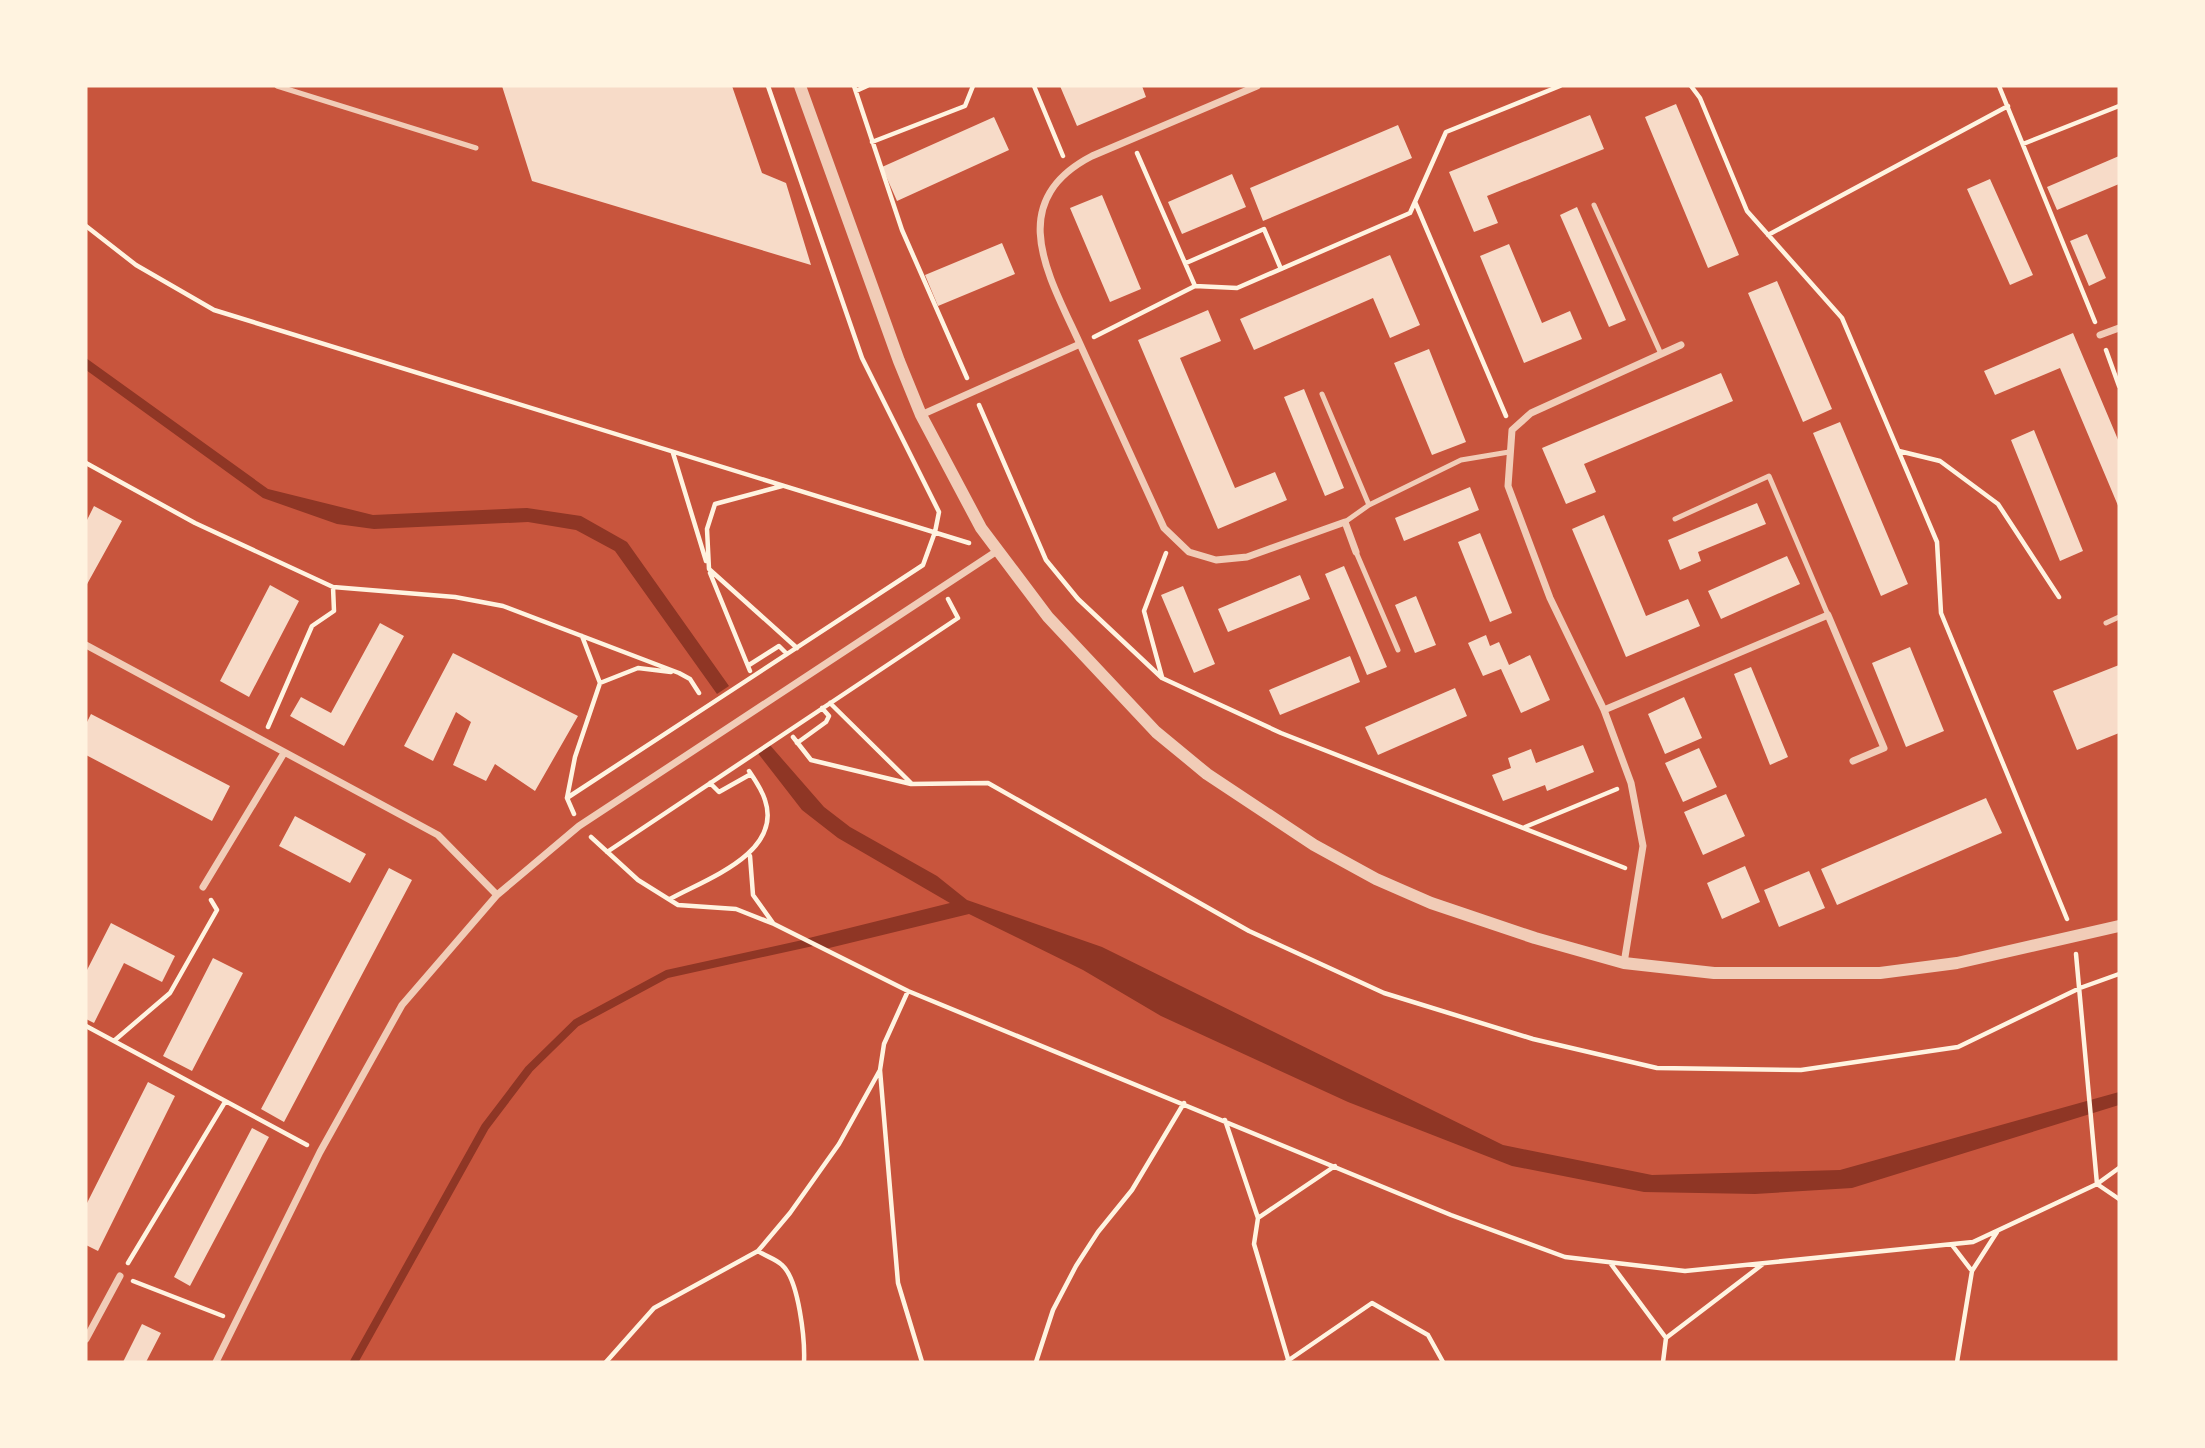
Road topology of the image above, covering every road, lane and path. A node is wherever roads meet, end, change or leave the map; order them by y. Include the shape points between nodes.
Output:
1 (277, 86) edge
2 (768, 86) edge
3 (800, 86) edge
4 (867, 86) edge
5 (973, 86) edge
6 (1034, 86) edge
7 (1258, 86) edge
8 (1560, 86) edge
9 (1691, 86) edge
10 (1999, 86) edge
11 (855, 88) edge
12 (2008, 106) junction
13 (2119, 106) edge
14 (1131, 139) junction
15 (872, 142) junction
16 (2023, 144) junction
17 (476, 148) dead end
18 (1068, 169) junction
19 (1415, 201) junction
20 (1594, 205) dead end
21 (86, 226) edge
22 (1768, 235) junction
23 (1185, 263) junction
24 (1281, 269) junction
25 (1195, 286) junction
26 (2119, 327) edge
27 (2100, 335) junction
28 (1080, 344) junction
29 (1681, 345) dead end
30 (1661, 354) junction
31 (2119, 386) edge
32 (973, 392) junction
33 (1322, 394) dead end
34 (921, 415) junction
35 (1512, 430) junction
36 (1899, 451) junction
37 (673, 452) junction
38 (1509, 452) junction
39 (86, 463) edge
40 (783, 485) junction
41 (1368, 505) junction
42 (1675, 519) dead end
43 (1345, 522) junction
44 (935, 532) junction
45 (1172, 537) junction
46 (997, 551) junction
47 (1356, 552) joint
48 (923, 565) junction
49 (709, 569) junction
50 (942, 586) junction
51 (333, 587) junction
52 (2059, 597) dead end
53 (1828, 615) junction
54 (2119, 617) edge
55 (2106, 623) dead end
56 (582, 635) junction
57 (86, 645) edge
58 (797, 648) junction
59 (1398, 650) dead end
60 (787, 654) junction
61 (679, 673) junction
62 (1162, 678) junction
63 (600, 683) junction
64 (699, 693) dead end
65 (830, 703) junction
66 (822, 708) junction
67 (1604, 710) junction
68 (793, 737) dead end
69 (263, 741) junction
70 (797, 743) junction
71 (284, 753) junction
72 (1853, 761) dead end
73 (710, 783) junction
74 (1631, 783) junction
75 (912, 784) junction
76 (579, 826) junction
77 (1524, 828) junction
78 (607, 852) junction
79 (750, 856) junction
80 (1639, 873) junction
81 (203, 887) joint
82 (497, 895) junction
83 (669, 899) junction
84 (774, 924) junction
85 (2119, 926) edge
86 (2074, 936) junction
87 (1624, 963) junction
88 (2119, 974) edge
89 (2080, 988) junction
90 (908, 991) junction
91 (86, 1027) edge
92 (116, 1040) junction
93 (880, 1070) junction
94 (225, 1102) junction
95 (1184, 1103) junction
96 (1224, 1119) junction
97 (320, 1152) junction
98 (1336, 1166) junction
99 (2119, 1168) edge
100 (2097, 1184) junction
101 (2119, 1199) edge
102 (1258, 1219) junction
103 (1998, 1230) junction
104 (1952, 1245) junction
105 (758, 1251) junction
106 (1611, 1264) junction
107 (1763, 1264) junction
108 (1972, 1271) junction
109 (120, 1276) junction
110 (236, 1321) junction
111 (1666, 1338) junction
112 (86, 1339) edge
113 (1287, 1360) edge
114 (216, 1362) edge
115 (606, 1362) edge
116 (804, 1362) edge
117 (922, 1362) edge
118 (1037, 1362) edge
119 (1443, 1362) edge
120 (1662, 1362) edge
121 (1957, 1362) edge

1 - 17 lane
2 - 44 path via 863,358 939,512
3 - 34 street
4 - 11 path
5 - 15 path via 965,106
6 - 18 path
7 - 14 street
8 - 19 path via 1447,132
9 - 22 path via 1747,211
10 - 12 path
11 - 15 path
12 - 16 path
12 - 22 path
13 - 16 path
14 - 18 street
14 - 23 path
15 - 32 path via 902,230
16 - 27 path
18 - 28 street via 1050,192 1040,218 1040,243
19 - 24 path via 1409,213
19 - 35 path
20 - 30 lane
21 - 37 path via 136,265 214,310
22 - 36 path via 1842,318
23 - 24 path via 1264,229
23 - 25 path
24 - 25 path via 1237,288
25 - 28 path
26 - 27 street
27 - 31 path
28 - 32 street
28 - 45 street
29 - 30 street
30 - 35 street via 1563,396 1531,413
32 - 34 street
32 - 62 path via 1046,560 1078,599
33 - 41 lane
34 - 46 street via 961,494
35 - 38 street
36 - 52 path via 1940,461 1998,503
36 - 86 path via 1937,542 1941,613
37 - 40 path
37 - 49 path
38 - 41 lane via 1461,460
38 - 67 street via 1508,486 1545,586
39 - 51 path via 195,523
40 - 44 path
40 - 49 path via 715,505 707,529
41 - 43 lane
42 - 53 lane via 1769,476
43 - 45 street via 1237,558 1216,560 1189,552
43 - 47 street
44 - 46 path
44 - 48 path
45 - 62 path via 1144,611
46 - 50 street
46 - 87 street via 1048,617 1156,732 1208,774 1304,838 1376,879 1431,903
47 - 59 lane
48 - 50 path
48 - 58 path
49 - 58 path
49 - 60 path via 750,668 779,646
50 - 65 path via 958,618
50 - 76 street
51 - 56 path via 455,597 503,606
51 - 69 path via 334,611 312,626
53 - 67 street
53 - 72 street via 1884,748
54 - 55 lane
56 - 61 path
56 - 63 path
57 - 69 street
58 - 60 path
60 - 63 path via 567,799 575,757
61 - 63 path via 638,668
61 - 64 path via 690,679
62 - 77 path via 1281,733
65 - 66 path
65 - 75 path
66 - 70 path via 829,716 826,722
66 - 73 path
67 - 74 street
68 - 70 path
69 - 71 street
70 - 75 path via 811,760
71 - 81 street
71 - 82 street via 438,835
73 - 78 path
73 - 79 path via 719,792 750,773 766,801 767,830
74 - 77 path
74 - 80 street via 1643,846
75 - 89 path via 988,783 1249,932 1384,993 1533,1039 1657,1068 1801,1070 1958,1047
76 - 78 path
76 - 82 street
77 - 80 path
78 - 83 path via 638,880
79 - 83 path
79 - 84 path via 753,895
80 - 87 street
81 - 92 path via 217,910 190,958 170,993
82 - 97 street via 401,1005
83 - 84 path via 678,905 736,909
84 - 90 path
85 - 86 street
86 - 87 street via 1957,963 1880,973 1714,972
86 - 89 path
88 - 89 path
89 - 100 path
90 - 93 path via 884,1044
90 - 95 path
91 - 92 path
92 - 94 path
93 - 105 path via 825,1164
93 - 117 path via 898,1283
94 - 97 path
94 - 109 path
95 - 96 path
95 - 118 path via 1132,1191 1076,1266 1053,1310
96 - 98 path
96 - 102 path
97 - 110 street
98 - 102 path
98 - 106 path via 1566,1257
99 - 100 path
100 - 101 path
100 - 103 path
102 - 113 path via 1254,1244
103 - 104 path via 1973,1242
103 - 108 path
104 - 107 path
104 - 108 path
105 - 115 path via 654,1308
105 - 116 path via 783,1265 790,1277
106 - 107 path via 1685,1271
106 - 111 path
107 - 111 path
108 - 121 path
109 - 110 path
109 - 112 street
110 - 114 street
111 - 120 path
113 - 119 path via 1372,1303 1428,1335

